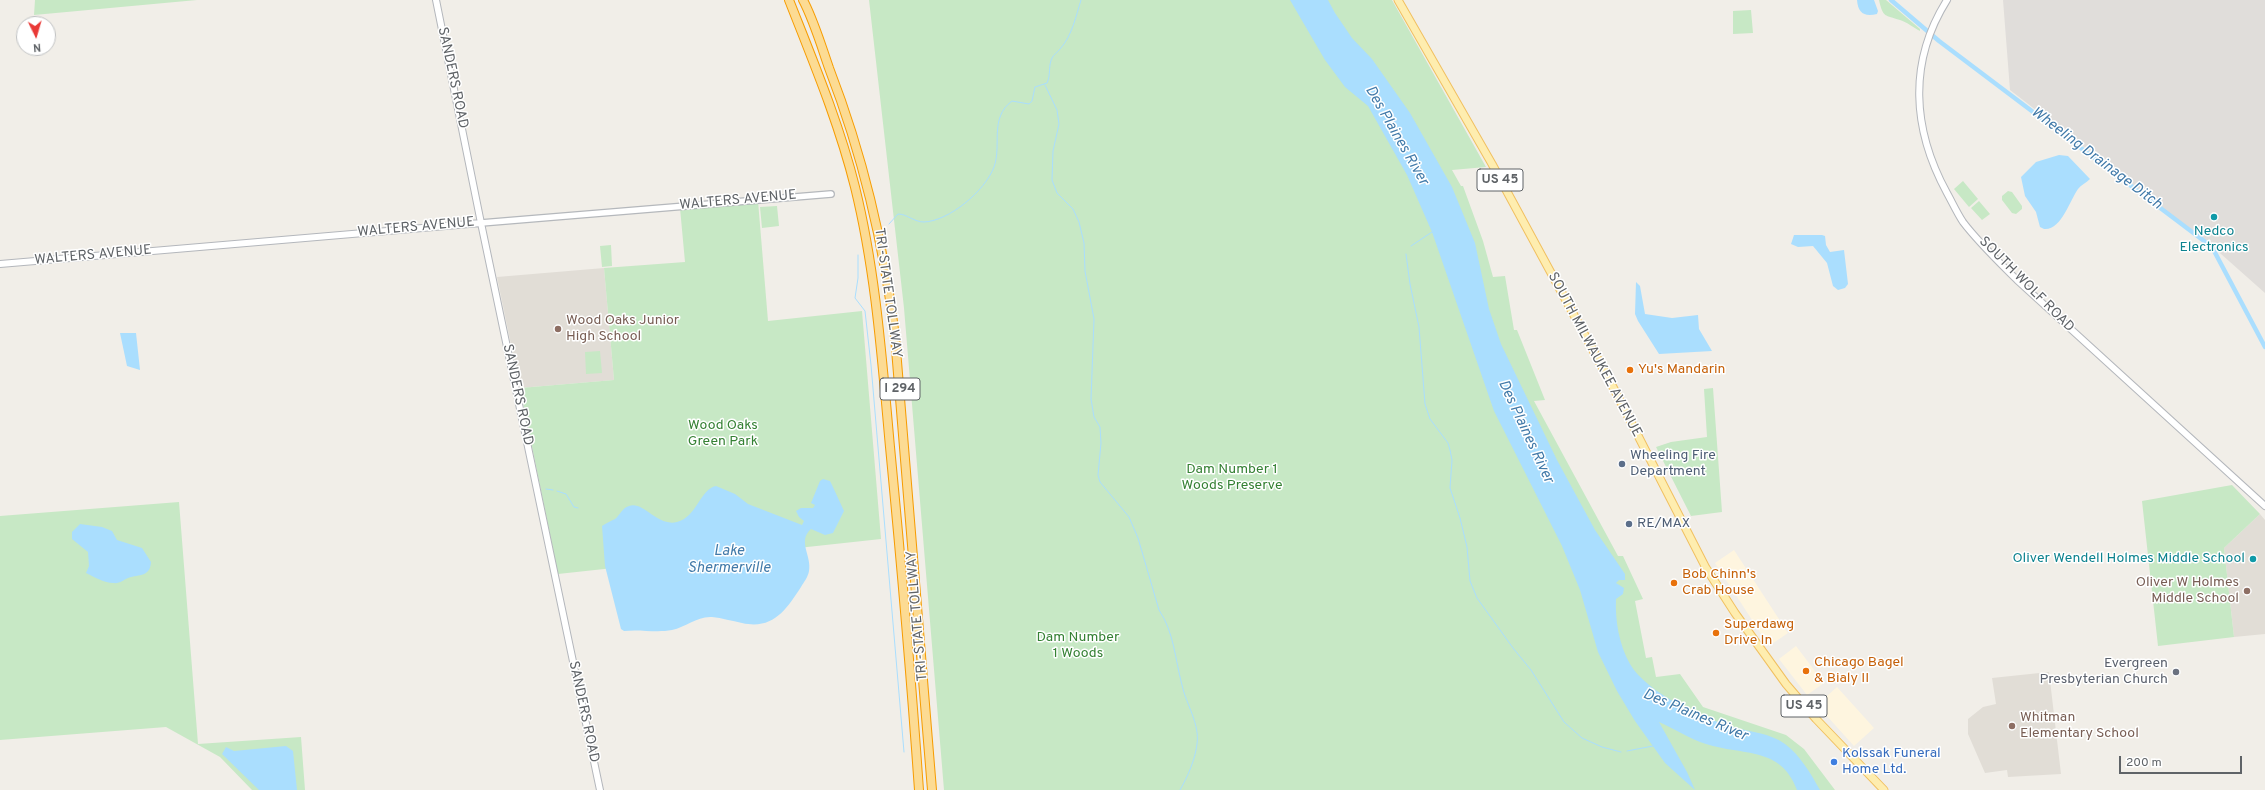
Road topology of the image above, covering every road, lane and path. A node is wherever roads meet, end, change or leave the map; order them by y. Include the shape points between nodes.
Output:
1 (436, 0) edge
2 (789, 0) edge
3 (803, 0) edge
4 (1398, 0) edge
5 (1947, 0) edge
6 (831, 194) dead end
7 (481, 223) junction
8 (0, 264) edge
9 (2265, 506) edge
10 (600, 790) edge
11 (919, 790) edge
12 (932, 790) edge
13 (1884, 790) edge

1 - 7 main road, SANDERS ROAD
2 - 11 highway, TRI-STATE TOLLWAY / I 294 via 845,153 855,187 874,286 906,614
3 - 12 highway, TRI-STATE TOLLWAY / I 294 via 845,109 864,169 889,284 896,337
4 - 13 main road, SOUTH MILWAUKEE AVENUE / US 45 via 1495,170 1614,390 1706,568 1735,614 1786,684
5 - 9 main road, SOUTH WOLF ROAD via 1935,19 1927,40 1920,77 1922,129 1938,176 1963,220 1989,252 2017,280
6 - 7 street, WALTERS AVENUE
7 - 8 main road, WALTERS AVENUE
7 - 10 main road, SANDERS ROAD

